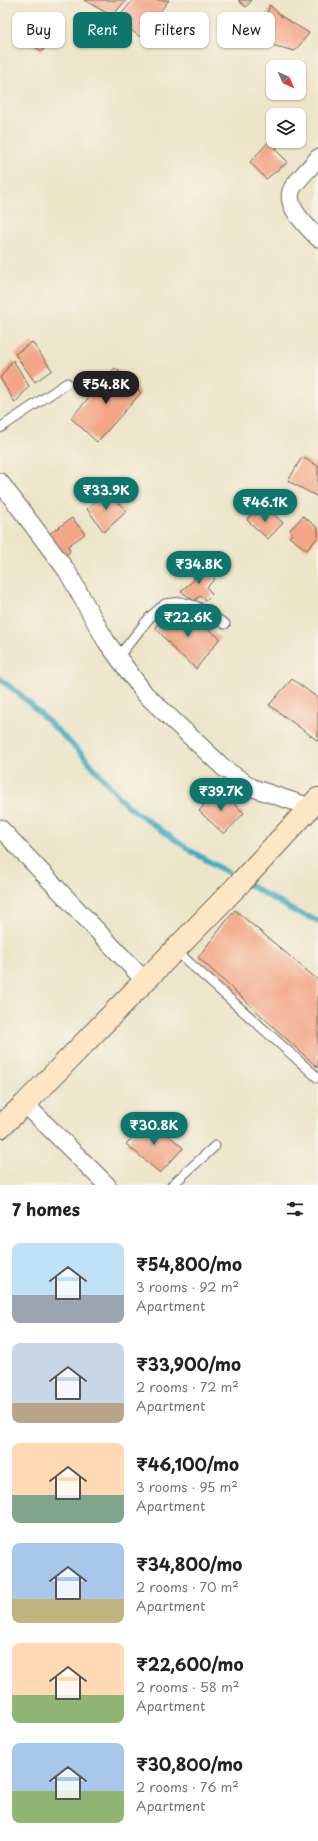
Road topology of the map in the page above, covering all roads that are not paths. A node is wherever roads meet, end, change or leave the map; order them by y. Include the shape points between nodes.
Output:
1 (318, 158) edge
2 (318, 238) edge
3 (66, 383) dead end
4 (0, 428) edge
5 (0, 482) edge
6 (226, 624) dead end
7 (118, 657) junction
8 (314, 803) edge
9 (0, 828) edge
10 (174, 950) junction
11 (144, 980) junction
12 (318, 1078) edge
13 (25, 1104) junction
14 (0, 1127) edge
15 (215, 1146) dead end
16 (107, 1185) edge
17 (172, 1185) edge

1 - 2 street via 292,189 290,203 303,223
3 - 4 lane
5 - 7 street via 67,571 106,641
6 - 7 lane via 196,606 181,602 165,604 150,617
7 - 8 street via 145,694 225,769 253,788
8 - 10 main road
9 - 11 street
10 - 11 main road
10 - 12 lane
11 - 13 main road
13 - 14 main road
13 - 16 street
15 - 17 lane

